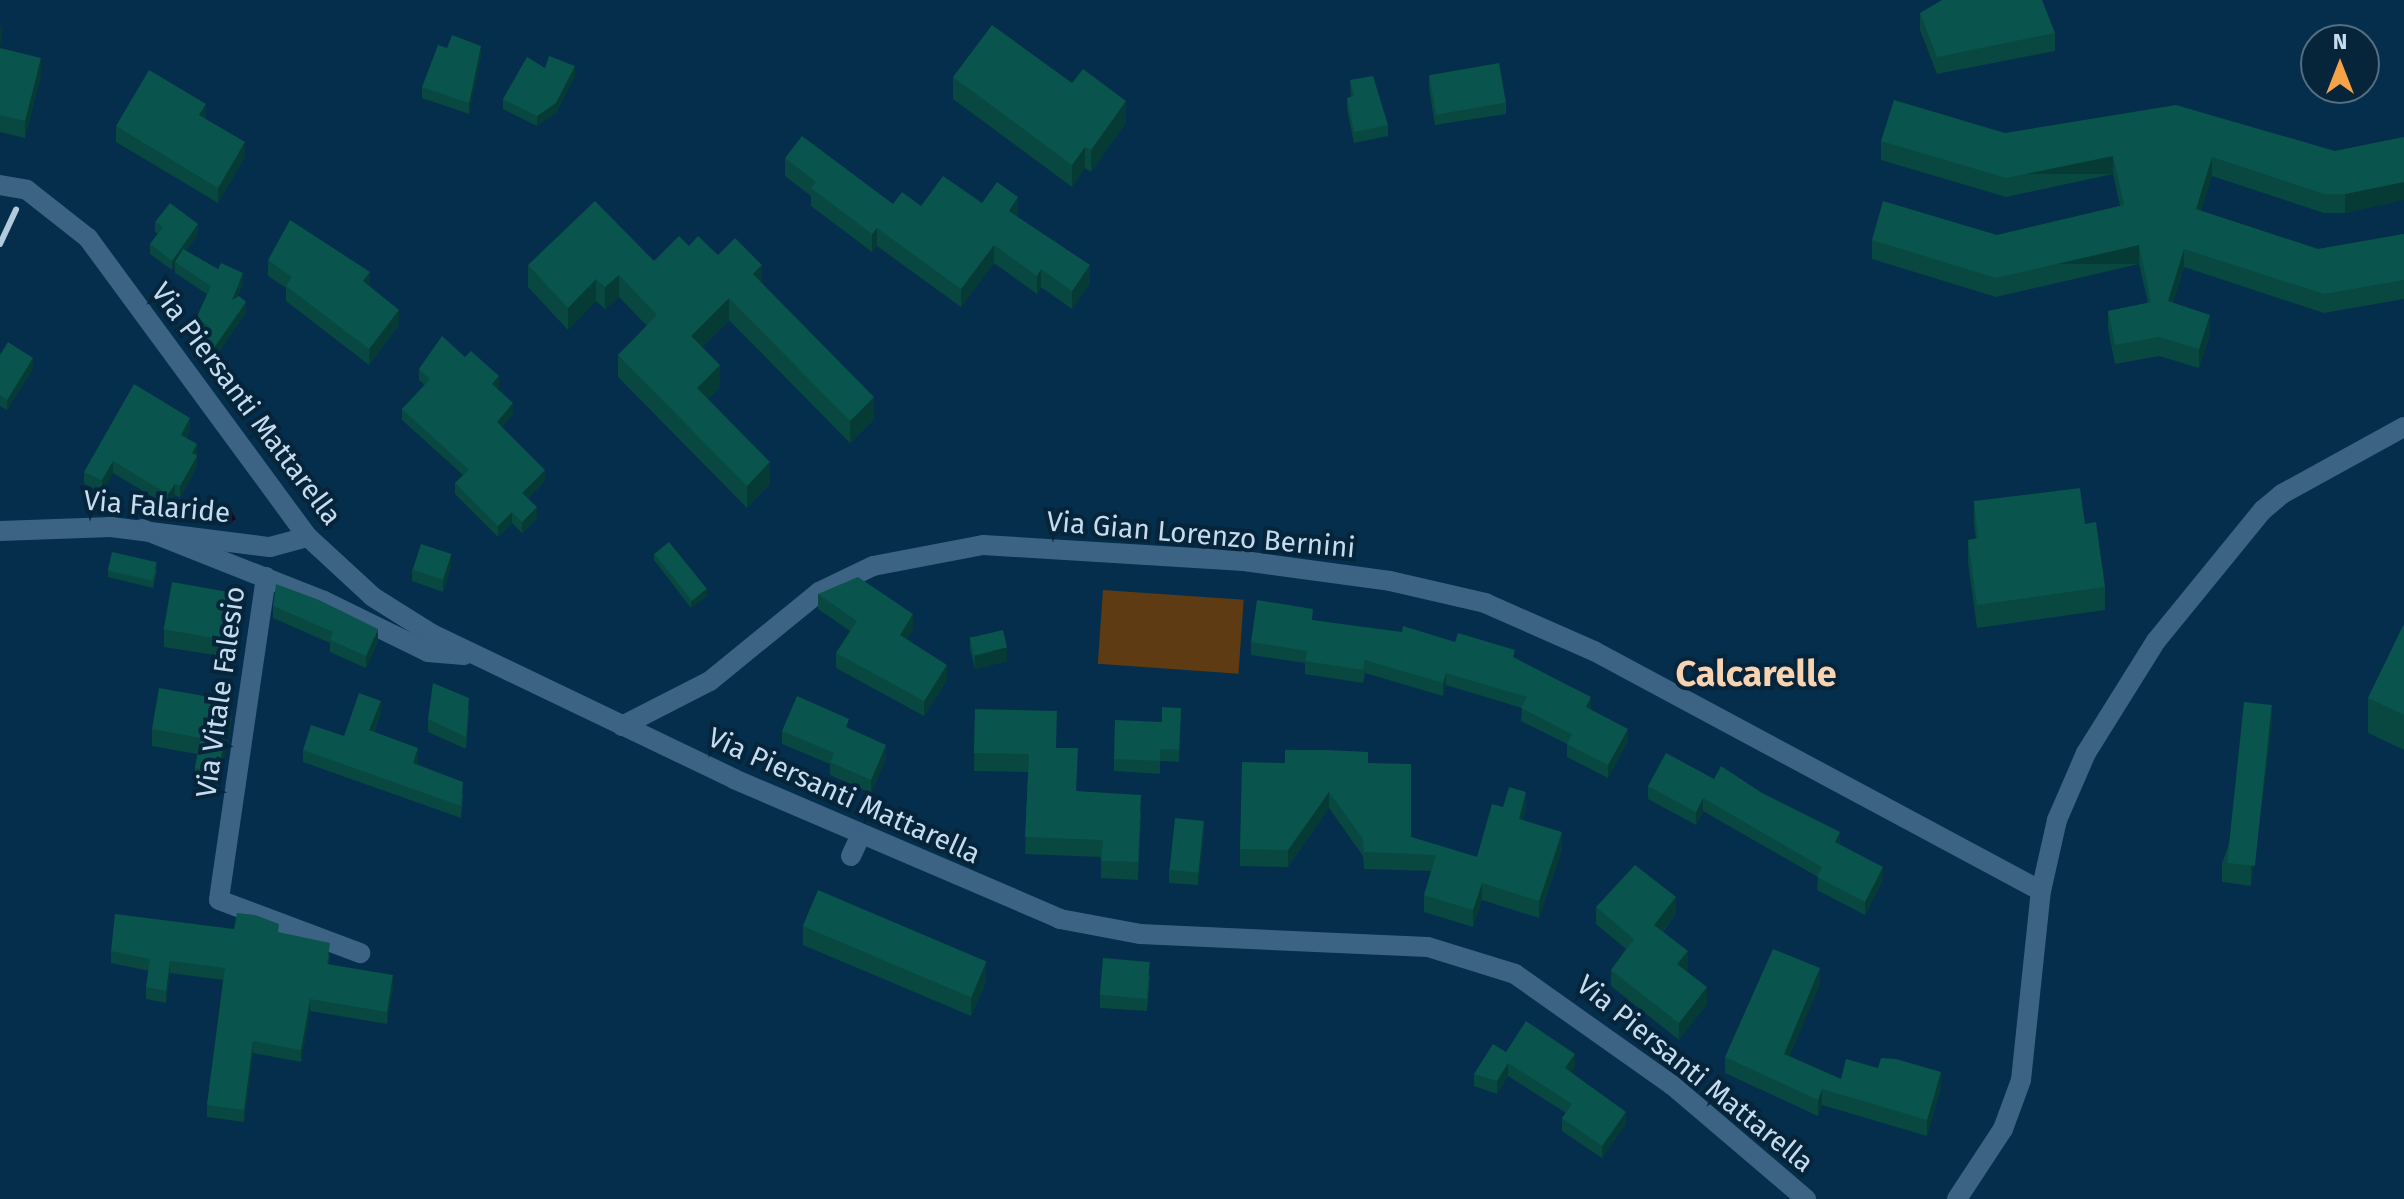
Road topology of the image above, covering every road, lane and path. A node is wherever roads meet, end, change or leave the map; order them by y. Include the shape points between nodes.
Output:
1 (0, 185) edge
2 (2404, 427) edge
3 (142, 529) junction
4 (0, 531) edge
5 (308, 537) junction
6 (266, 577) junction
7 (477, 656) junction
8 (622, 726) junction
9 (861, 835) junction
10 (851, 856) dead end
11 (2041, 891) junction
12 (360, 953) dead end
13 (1806, 1199) edge
14 (1957, 1199) edge

1 - 5 street, Via Piersanti Mattarella via 27,190 88,238
2 - 11 street via 2282,494 2263,510 2165,630 2119,696 2070,784
3 - 4 street, Via Falaride
3 - 5 street, Via Falaride via 270,547
3 - 6 street, Via Vitale Falesio
5 - 7 street, Via Piersanti Mattarella via 384,604
6 - 7 street via 428,652
6 - 12 street, Via Vitale Falesio via 219,900
7 - 8 street, Via Piersanti Mattarella
8 - 9 street, Via Piersanti Mattarella
8 - 11 street, Via Gian Lorenzo Bernini via 710,681 811,598 873,566 983,545 1244,561 1390,581 1485,603 1594,651
9 - 10 street
9 - 13 street, Via Piersanti Mattarella via 1017,904 1085,926 1140,934 1428,947 1464,954 1515,974 1605,1033
11 - 14 street via 2021,1080 2003,1129

